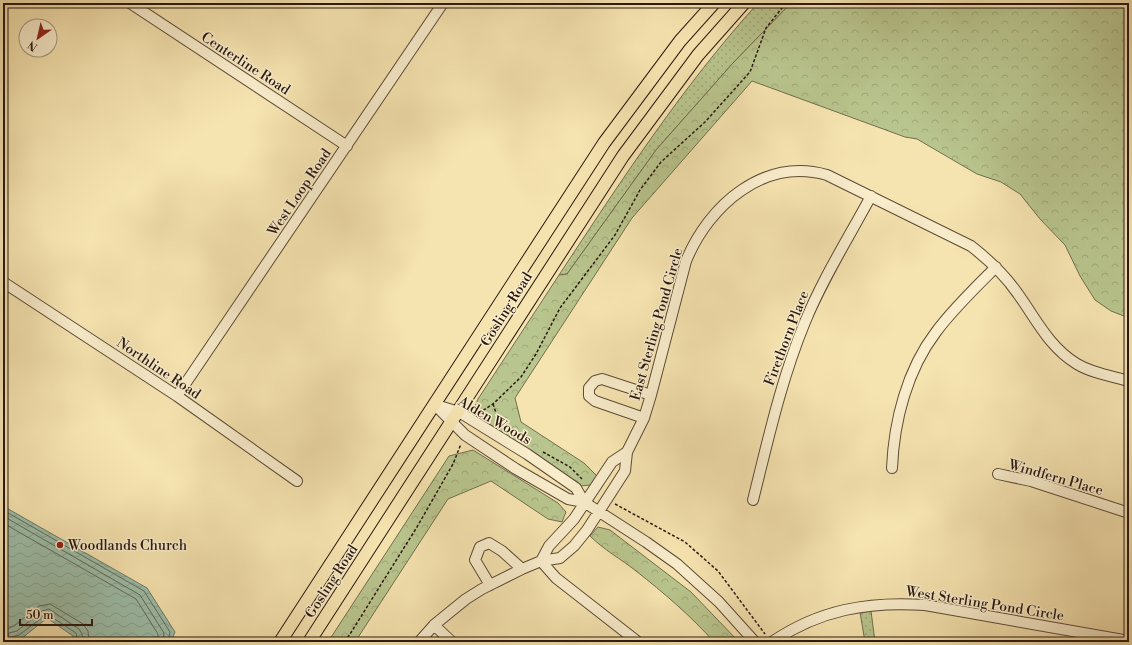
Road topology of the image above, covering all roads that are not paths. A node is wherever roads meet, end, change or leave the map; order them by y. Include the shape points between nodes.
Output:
1 (130, 3) edge
2 (444, 3) edge
3 (714, 3) edge
4 (744, 3) edge
5 (347, 146) junction
6 (871, 196) junction
7 (996, 266) junction
8 (3, 282) edge
9 (1129, 381) edge
10 (651, 395) junction
11 (177, 396) junction
12 (435, 405) junction
13 (459, 412) junction
14 (644, 418) junction
15 (452, 423) junction
16 (627, 452) junction
17 (892, 468) dead end
18 (998, 474) dead end
19 (296, 481) dead end
20 (753, 500) dead end
21 (584, 502) junction
22 (598, 512) junction
23 (1129, 513) edge
24 (541, 562) junction
25 (522, 569) junction
26 (490, 585) junction
27 (434, 625) junction
28 (770, 640) edge
29 (1129, 641) edge
30 (280, 642) edge
31 (309, 642) edge
32 (419, 642) edge
33 (452, 642) edge
34 (638, 642) edge
35 (755, 642) edge

1 - 5 street, Centerline Road
2 - 5 street, West Loop Road
3 - 12 main road, Gosling Road via 680,41 604,143
4 - 13 main road, Gosling Road via 698,55 623,156
5 - 11 street, West Loop Road
6 - 7 street, East Sterling Pond Circle via 971,246
6 - 10 street, East Sterling Pond Circle via 840,180 804,170 787,171 764,178 727,201 704,227 686,261
6 - 20 street, Firethorn Place via 805,322 785,374
7 - 9 street via 1018,293 1046,336 1065,356 1088,369
7 - 17 street via 947,317 916,366 893,439
8 - 11 street, Northline Road
10 - 14 street, East Sterling Pond Circle
10 - 14 street via 602,379 595,381 590,388 589,396 596,401
11 - 19 street, Northline Road
12 - 13 street, Alden Woods
12 - 15 street, Alden Woods
12 - 30 main road, Gosling Road
13 - 15 main road, Gosling Road
13 - 21 street, Alden Woods via 576,488
14 - 16 street, East Sterling Pond Circle
15 - 21 street, Alden Woods via 465,435 516,469 568,500
15 - 31 main road, Gosling Road
16 - 21 street, East Sterling Pond Circle via 612,462
16 - 22 street, East Sterling Pond Circle via 625,470
18 - 23 street, Windfern Place via 1031,481
21 - 22 street, Alden Woods
21 - 24 street, East Sterling Pond Circle via 563,533 549,546
22 - 24 street, East Sterling Pond Circle via 574,546 560,558
22 - 35 street, Alden Woods via 683,569 719,602
24 - 25 street, East Sterling Pond Circle
24 - 34 street via 556,578
25 - 26 street, East Sterling Pond Circle
25 - 26 street via 502,551 488,543 480,547 475,560
26 - 27 street, East Sterling Pond Circle via 455,607
27 - 32 street, East Sterling Pond Circle
27 - 33 street
28 - 29 street, West Sterling Pond Circle via 814,619 849,609 896,603 925,605

